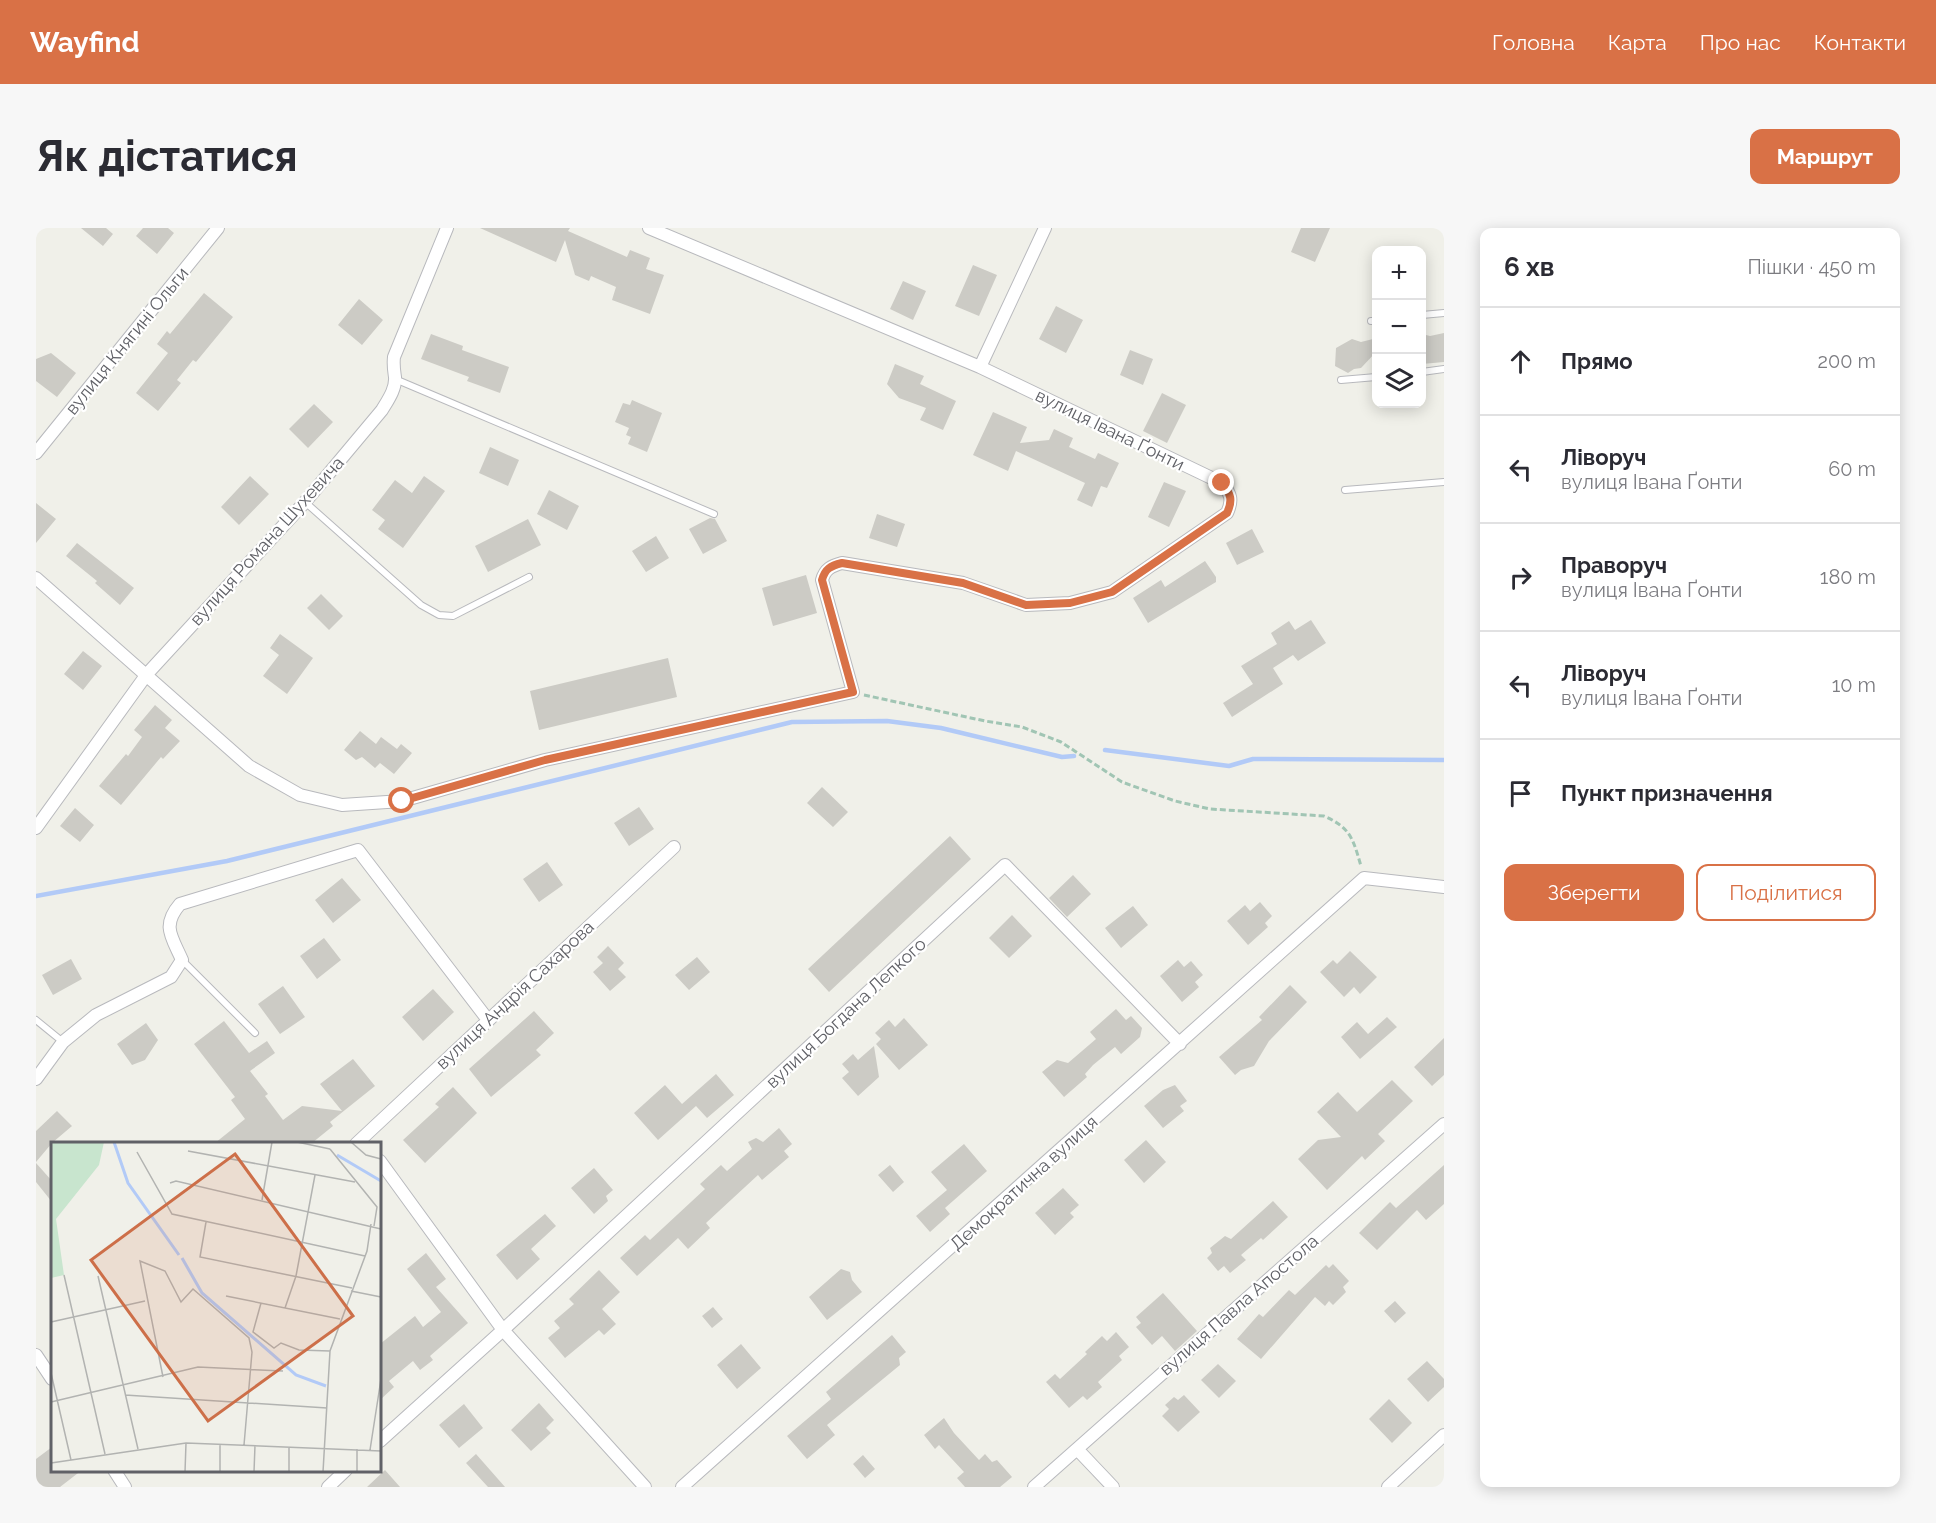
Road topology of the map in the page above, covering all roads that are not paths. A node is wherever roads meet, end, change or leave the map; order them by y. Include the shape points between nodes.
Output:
1 (218, 228) edge
2 (447, 228) edge
3 (649, 228) edge
4 (1045, 228) edge
5 (1444, 312) edge
6 (1426, 314) edge
7 (980, 367) junction
8 (1444, 369) edge
9 (1426, 371) edge
10 (1372, 377) edge
11 (395, 379) junction
12 (1341, 380) dead end
13 (36, 453) edge
14 (1444, 482) edge
15 (1346, 490) dead end
16 (305, 501) junction
17 (714, 514) dead end
18 (529, 577) dead end
19 (36, 578) edge
20 (147, 674) junction
21 (36, 828) edge
22 (674, 847) dead end
23 (1444, 887) edge
24 (183, 960) junction
25 (36, 1020) edge
26 (488, 1020) junction
27 (255, 1033) dead end
28 (63, 1042) junction
29 (1180, 1044) junction
30 (36, 1079) edge
31 (1444, 1124) edge
32 (362, 1142) edge
33 (381, 1162) edge
34 (504, 1330) junction
35 (36, 1355) edge
36 (51, 1378) edge
37 (1444, 1435) edge
38 (381, 1440) edge
39 (1077, 1449) junction
40 (115, 1472) edge
41 (344, 1472) edge
42 (125, 1487) edge
43 (328, 1487) edge
44 (645, 1487) edge
45 (682, 1487) edge
46 (1034, 1487) edge
47 (1113, 1487) edge
48 (1388, 1487) edge

1 - 13 street, вулиця Княгині Ольги
2 - 11 street, вулиця Романа Шухевича via 394,357
3 - 7 street, вулиця Івана Ґонти
4 - 7 street
5 - 6 lane
7 - 20 street, вулиця Івана Ґонти via 1222,483 1230,493 1227,513 1112,592 1070,603 1026,605 963,583 842,563 831,566 822,580 853,692 545,760 402,801 342,805 300,795 249,766
8 - 9 lane
10 - 12 lane
11 - 16 street, вулиця Романа Шухевича via 392,395 382,410
11 - 17 lane
14 - 15 lane
16 - 18 lane via 421,605 439,615 453,616
16 - 20 street, вулиця Романа Шухевича
19 - 20 street
20 - 21 street, вулиця Романа Шухевича
22 - 26 street, вулиця Андрія Сахарова
23 - 29 street, Демократична вулиця via 1364,878
24 - 26 street via 169,928 171,915 180,904 358,850
24 - 27 lane
24 - 28 street via 171,977 96,1015
25 - 28 lane
26 - 32 street, вулиця Андрія Сахарова
28 - 30 street
29 - 34 street, вулиця Богдана Лепкого via 1005,865
29 - 45 street, Демократична вулиця
31 - 39 street, вулиця Павла Апостола
33 - 34 street
34 - 38 street, вулиця Богдана Лепкого
34 - 44 street
35 - 36 street
37 - 48 street
39 - 46 street, вулиця Павла Апостола
39 - 47 street
40 - 42 street
41 - 43 street

